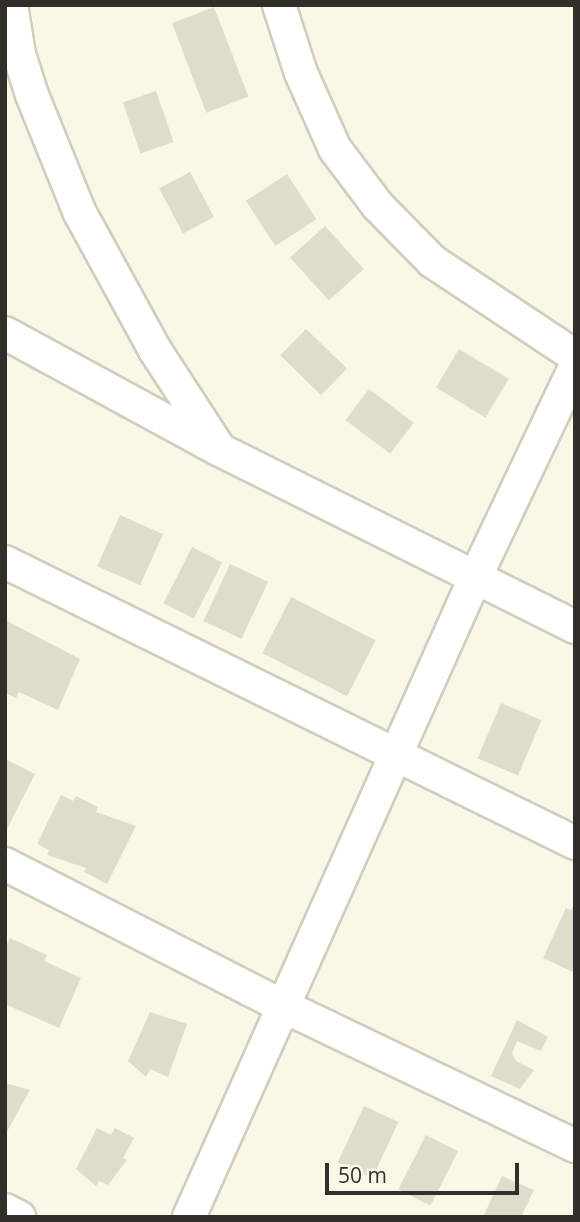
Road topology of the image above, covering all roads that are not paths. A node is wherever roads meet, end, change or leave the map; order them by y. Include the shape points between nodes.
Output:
1 (10, 5) edge
2 (279, 5) edge
3 (12, 56) edge
4 (5, 333) edge
5 (575, 356) edge
6 (575, 367) edge
7 (220, 450) junction
8 (5, 562) edge
9 (475, 578) junction
10 (575, 626) edge
11 (395, 757) junction
12 (575, 843) edge
13 (5, 864) edge
14 (284, 1006) junction
15 (575, 1146) edge
16 (5, 1210) edge
17 (19, 1217) edge
18 (189, 1217) edge

1 - 3 street
2 - 5 street via 301,73 335,149 378,206 432,261
3 - 7 street via 80,214 155,350
4 - 7 street
6 - 9 street
7 - 9 street
8 - 11 street
9 - 10 street
9 - 11 street
11 - 12 street
11 - 14 street
13 - 14 street
14 - 15 street
14 - 18 street
16 - 17 street

